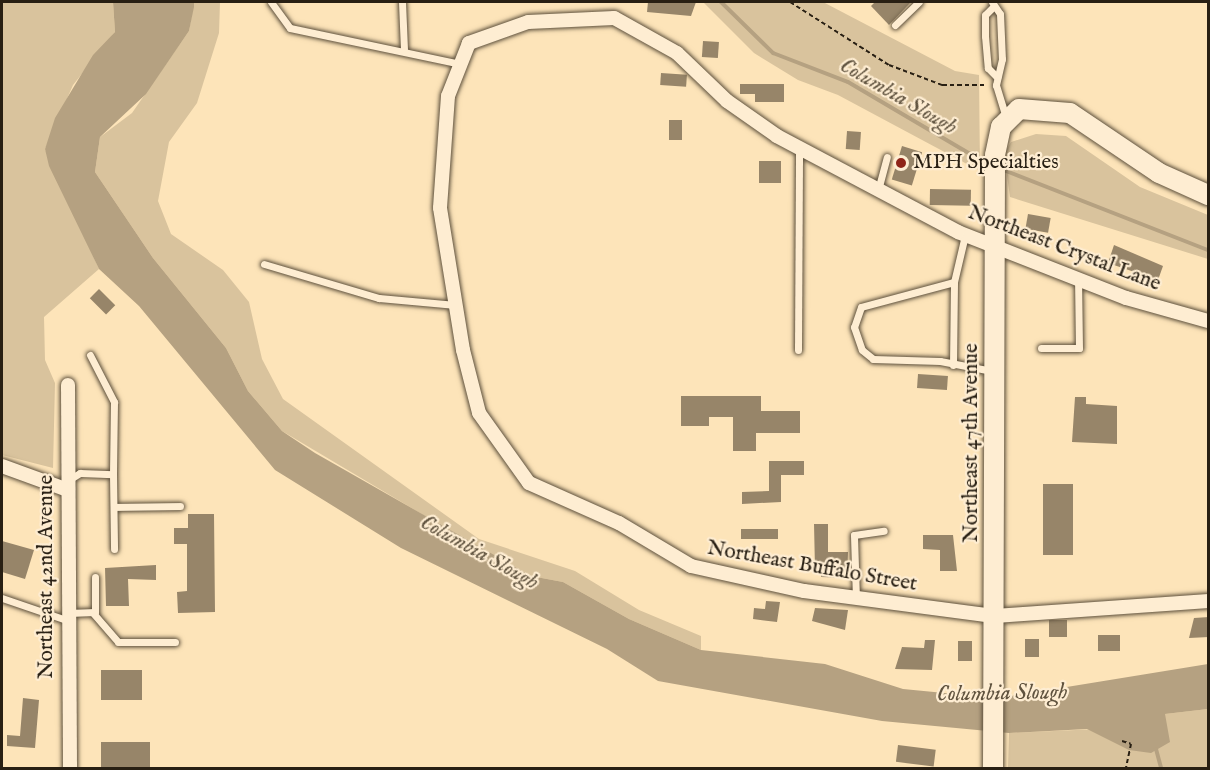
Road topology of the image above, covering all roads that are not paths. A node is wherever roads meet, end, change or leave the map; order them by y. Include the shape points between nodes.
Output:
1 (271, 2) edge
2 (402, 2) edge
3 (919, 2) edge
4 (992, 4) edge
5 (569, 17) joint
6 (895, 25) dead end
7 (404, 49) junction
8 (461, 64) junction
9 (997, 81) junction
10 (1006, 119) junction
11 (799, 149) junction
12 (887, 158) dead end
13 (878, 190) junction
14 (1209, 195) edge
15 (965, 235) junction
16 (996, 249) junction
17 (264, 264) dead end
18 (1078, 280) junction
19 (954, 282) junction
20 (456, 304) junction
21 (1209, 321) edge
22 (1041, 348) dead end
23 (798, 350) dead end
24 (90, 355) dead end
25 (953, 365) junction
26 (996, 372) junction
27 (68, 385) dead end
28 (2, 466) edge
29 (114, 474) junction
30 (68, 485) junction
31 (114, 507) junction
32 (180, 507) dead end
33 (884, 531) dead end
34 (114, 549) dead end
35 (95, 577) dead end
36 (2, 598) edge
37 (856, 599) junction
38 (1209, 602) edge
39 (93, 613) junction
40 (995, 616) junction
41 (69, 617) junction
42 (176, 642) dead end
43 (70, 768) edge
44 (993, 768) edge

1 - 7 lane via 290,28
2 - 7 lane
3 - 6 lane
4 - 9 lane via 1000,14 1002,36
4 - 9 lane via 985,15 985,36 988,68
5 - 8 street, Northeast Buffalo Street via 528,22 469,43
5 - 11 street, Northeast Crystal Lane via 614,18 677,53 727,101
7 - 8 lane
8 - 20 street, Northeast Buffalo Street via 448,96 440,208
9 - 10 lane
10 - 14 street via 1028,107 1070,113 1160,173
10 - 16 street, Northeast 47th Avenue via 995,155
11 - 13 street, Northeast Crystal Lane
11 - 23 lane
12 - 13 lane
13 - 15 street, Northeast Crystal Lane
15 - 16 street, Northeast Crystal Lane
15 - 19 lane
16 - 18 street, Northeast Crystal Lane
16 - 26 street, Northeast 47th Avenue
17 - 20 lane via 379,298
18 - 21 street, Northeast Crystal Lane
18 - 22 lane via 1079,348
19 - 25 lane
19 - 25 lane via 861,307 854,327 862,350 873,359
20 - 37 street, Northeast Buffalo Street via 479,413 529,483 619,523 691,566
24 - 29 lane via 114,402
25 - 26 lane
26 - 40 street, Northeast 47th Avenue
27 - 30 street, Northeast 42nd Avenue
28 - 30 street
29 - 30 lane via 80,473
29 - 31 lane
30 - 41 street, Northeast 42nd Avenue
31 - 32 lane
31 - 34 lane
33 - 37 lane via 854,535
35 - 39 lane
36 - 41 lane
37 - 40 street, Northeast Buffalo Street
38 - 40 street, Northeast Buffalo Street
39 - 41 lane
39 - 42 lane via 118,642
40 - 44 street, Northeast 47th Avenue
41 - 43 street, Northeast 42nd Avenue

